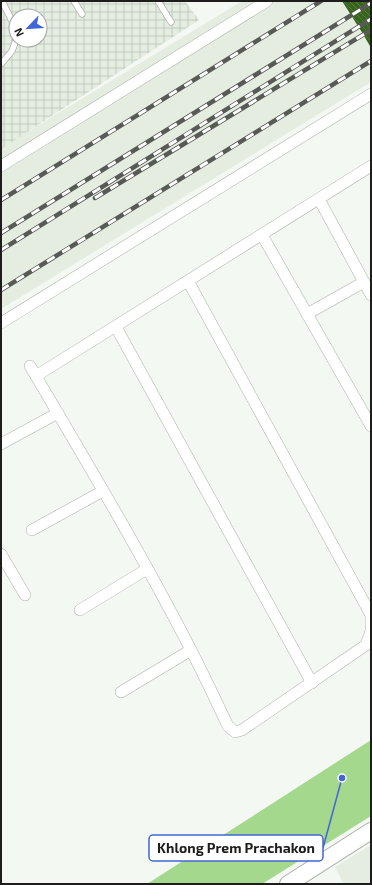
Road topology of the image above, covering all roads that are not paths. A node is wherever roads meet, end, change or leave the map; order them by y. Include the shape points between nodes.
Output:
1 (2, 1) edge
2 (74, 1) edge
3 (158, 1) edge
4 (267, 1) edge
5 (8, 13) edge
6 (82, 14) dead end
7 (171, 22) dead end
8 (13, 48) edge
9 (1, 64) edge
10 (371, 94) edge
11 (1, 166) edge
12 (371, 166) edge
13 (319, 199) junction
14 (262, 235) junction
15 (188, 281) junction
16 (364, 282) junction
17 (371, 295) edge
18 (307, 314) junction
19 (1, 323) edge
20 (116, 327) junction
21 (30, 366) dead end
22 (36, 376) junction
23 (58, 413) junction
24 (371, 426) edge
25 (1, 444) edge
26 (103, 491) junction
27 (32, 530) dead end
28 (1, 554) edge
29 (147, 569) junction
30 (25, 595) dead end
31 (80, 610) dead end
32 (371, 612) edge
33 (191, 650) junction
34 (312, 683) junction
35 (121, 692) dead end
36 (371, 831) edge
37 (296, 880) edge

1 - 5 lane
2 - 6 lane
3 - 7 lane
4 - 11 street
8 - 9 lane
10 - 19 street
12 - 13 street
13 - 14 street
13 - 16 street
14 - 15 street
14 - 18 street
15 - 20 street
15 - 32 street
16 - 17 street
16 - 18 street
18 - 24 street
20 - 22 street
20 - 34 street
21 - 22 street
22 - 23 street
23 - 25 street
23 - 26 street
26 - 27 street
26 - 29 street
28 - 30 street
29 - 31 street
29 - 33 street
32 - 34 street via 371,631 366,645
33 - 34 street via 228,726 235,732 242,730
33 - 35 street
36 - 37 street

